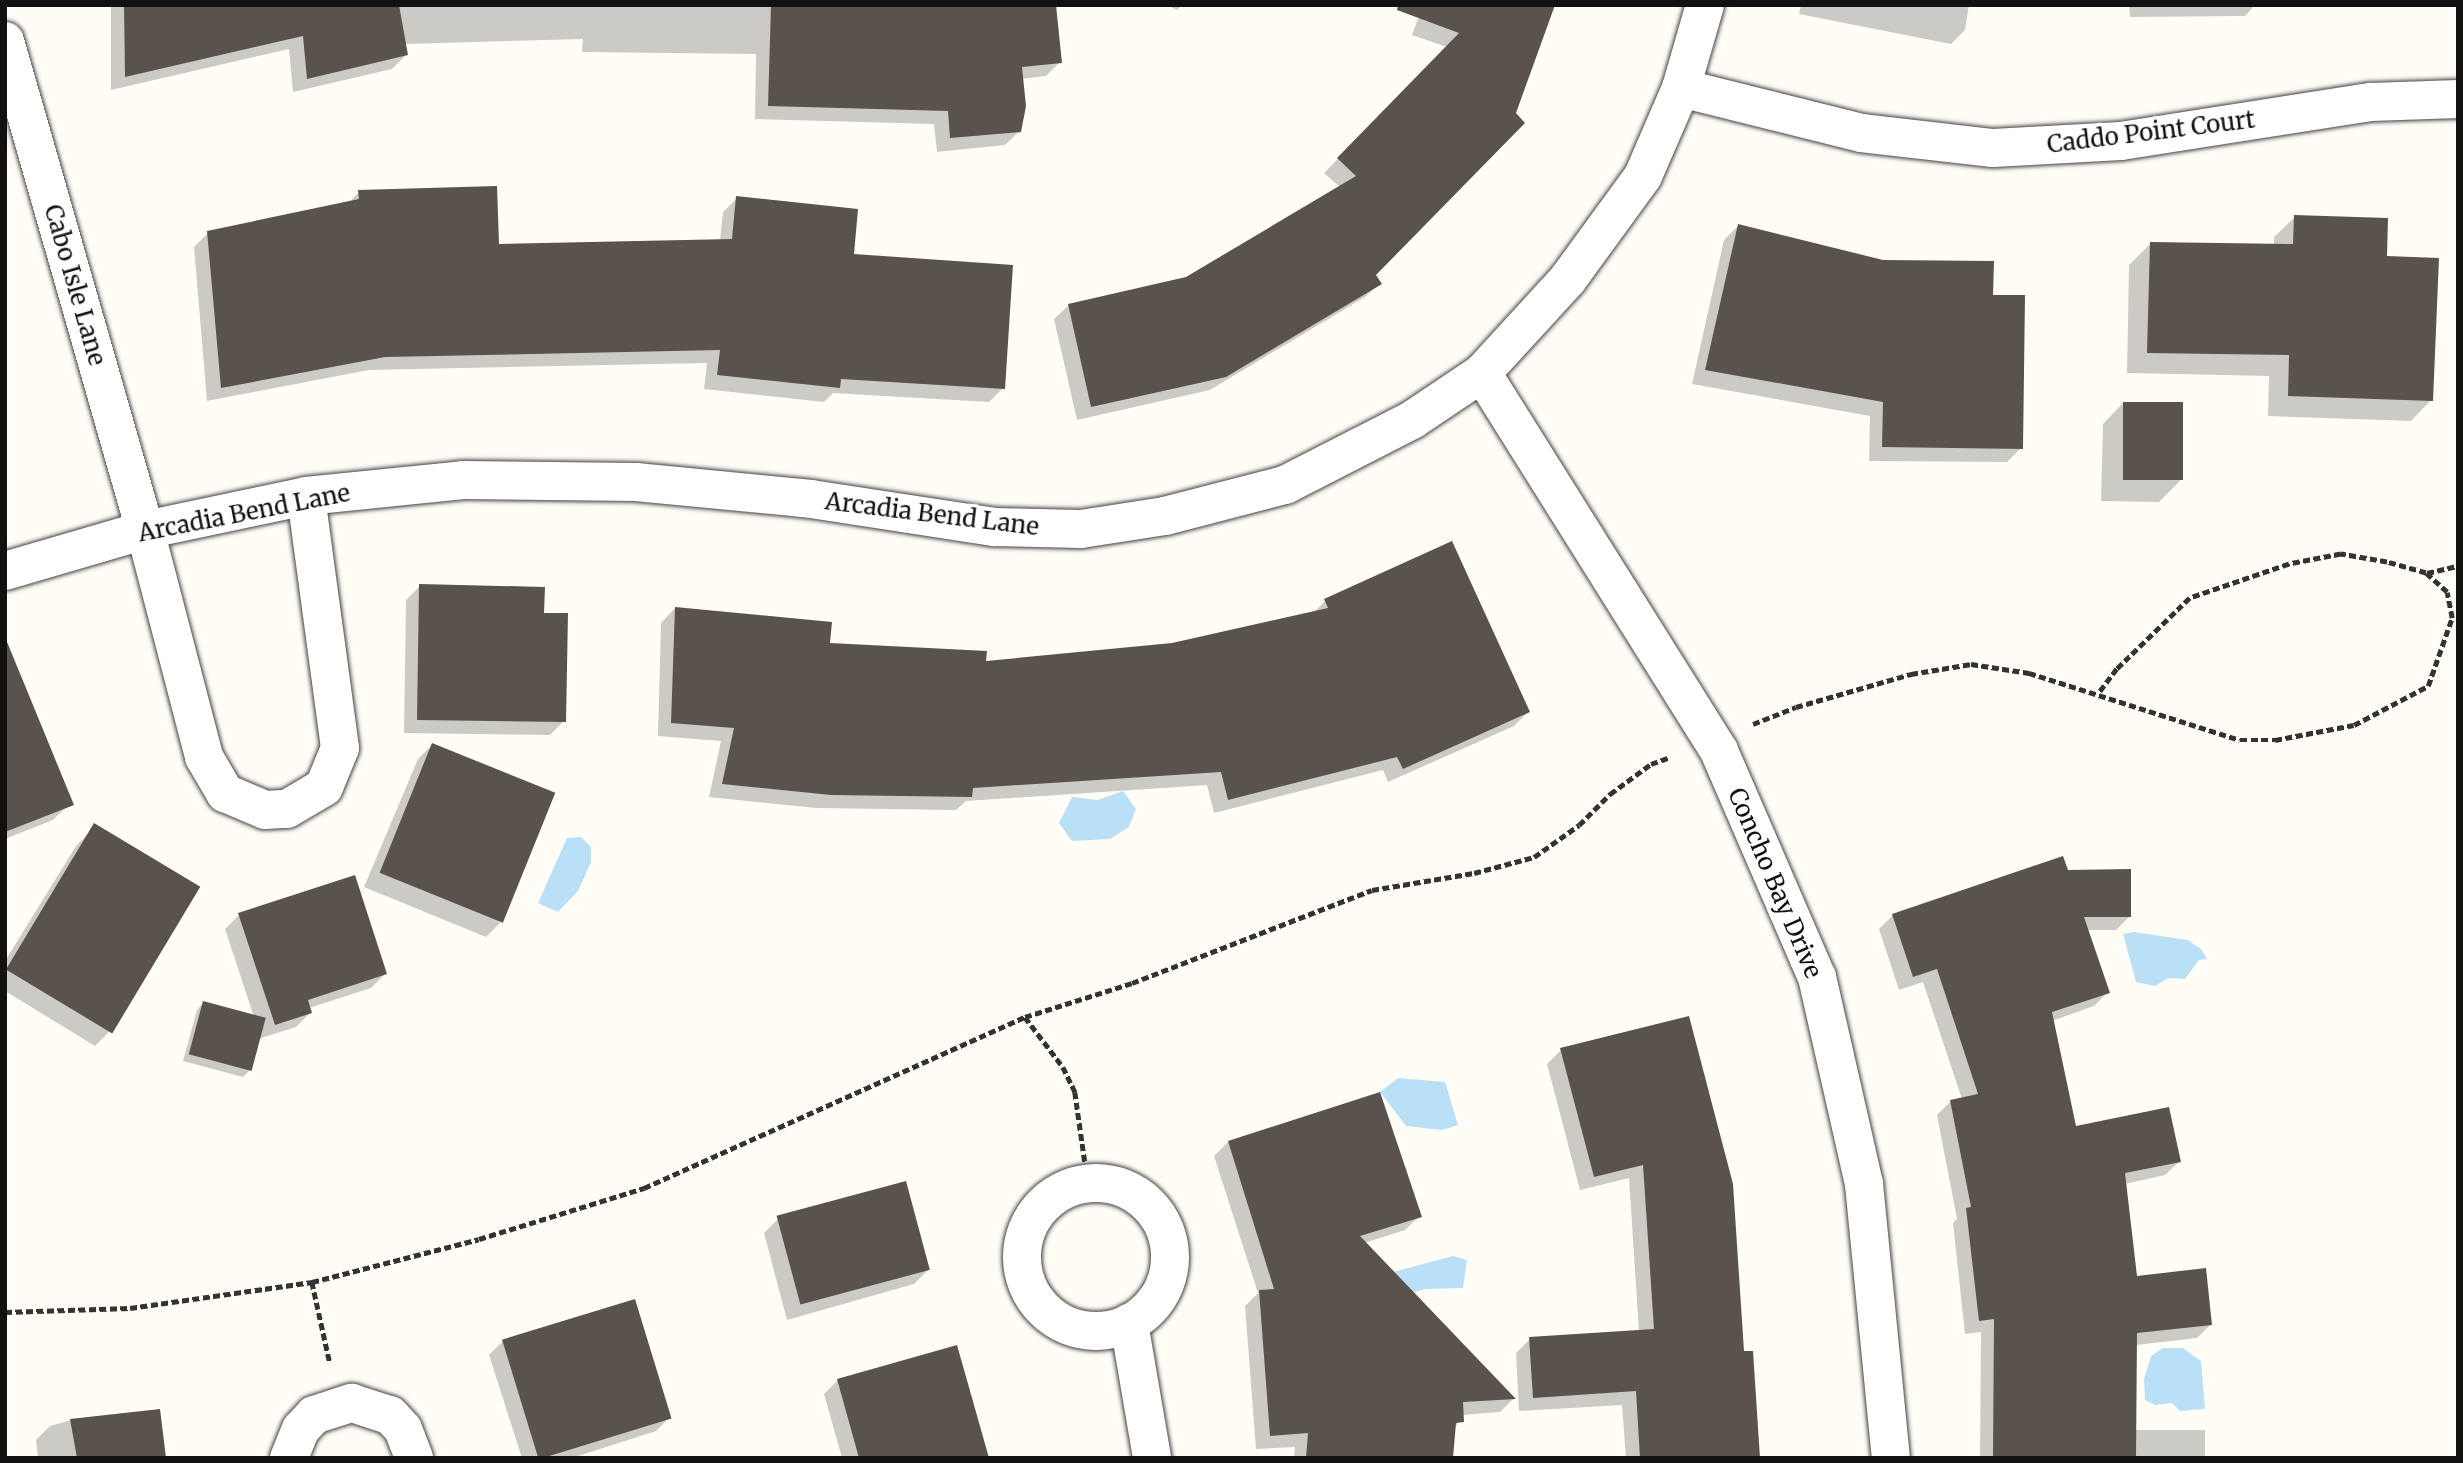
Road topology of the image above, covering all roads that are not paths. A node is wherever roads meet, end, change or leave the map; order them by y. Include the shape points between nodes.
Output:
1 (1705, 5) edge
2 (5, 41) edge
3 (1681, 88) junction
4 (2458, 99) edge
5 (1482, 373) junction
6 (306, 496) junction
7 (145, 530) junction
8 (5, 570) edge
9 (1129, 1323) junction
10 (289, 1458) edge
11 (414, 1458) edge
12 (1152, 1458) edge
13 (1891, 1458) edge

1 - 3 street, Arcadia Bend Lane
2 - 7 street, Cabo Isle Lane
3 - 4 street, Caddo Point Court via 1861,133 1993,148 2121,141 2371,102
3 - 5 street, Arcadia Bend Lane via 1643,176 1568,279
5 - 6 street, Arcadia Bend Lane via 1412,420 1285,485 1165,516 1081,529 995,527 811,499 636,482 463,481
5 - 13 street, Concho Bay Drive via 1712,741 1817,977 1864,1184
6 - 7 street, Arcadia Bend Lane
6 - 7 street, Cabo Isle Lane via 340,748 324,787 287,809 244,805 212,777
7 - 8 street, Arcadia Bend Lane
9 - 9 street via 1107,1331 1083,1331 1060,1322 1028,1289 1021,1266 1031,1221 1045,1202 1088,1183 1114,1185 1137,1195 1156,1213 1167,1236 1170,1262 1164,1287 1150,1308
9 - 12 street
10 - 11 street via 300,1429 332,1405 372,1405 390,1415 403,1429

